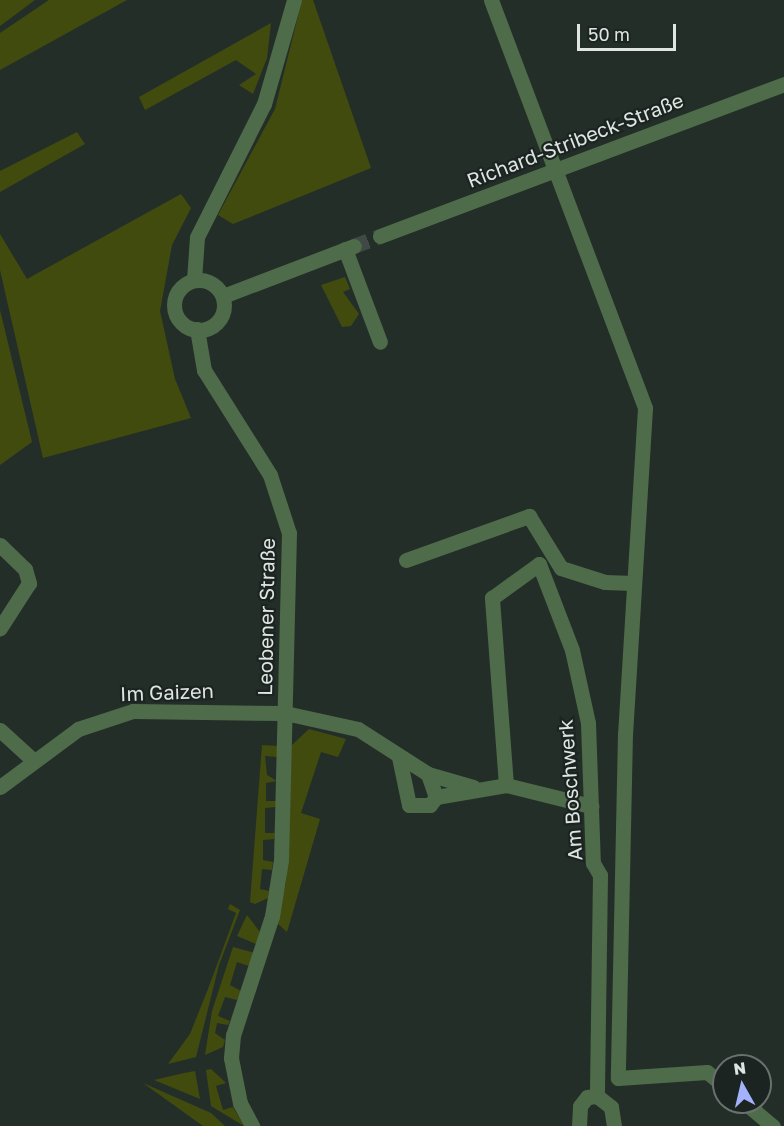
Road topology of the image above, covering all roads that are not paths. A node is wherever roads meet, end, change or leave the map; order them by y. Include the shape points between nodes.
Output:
1 (294, 0) edge
2 (491, 0) edge
3 (784, 84) edge
4 (553, 170) junction
5 (380, 236) tunnel mouth
6 (194, 280) junction
7 (223, 296) junction
8 (197, 329) junction
9 (380, 342) dead end
10 (0, 545) edge
11 (406, 560) dead end
12 (633, 583) junction
13 (0, 628) edge
14 (285, 713) junction
15 (0, 729) edge
16 (399, 757) junction
17 (34, 762) junction
18 (428, 774) junction
19 (506, 785) junction
20 (0, 786) edge
21 (473, 787) junction
22 (436, 797) junction
23 (591, 806) junction
24 (712, 1076) edge
25 (597, 1096) junction
26 (758, 1114) edge
27 (252, 1126) edge
28 (579, 1126) edge
29 (614, 1126) edge
30 (773, 1126) edge

1 - 6 street via 264,104 197,237
2 - 4 street
3 - 4 street, Richard-Stribeck-Straße
4 - 5 street, Richard-Stribeck-Straße
4 - 12 street via 645,408
6 - 7 street via 211,283
6 - 8 street via 180,290 174,306 181,321
7 - 8 street via 219,320
7 - 9 street via 349,248
8 - 14 street, Leobener Straße via 204,370 270,475 286,518
10 - 13 street via 25,569 29,583
11 - 12 street via 529,516 561,567 605,582
12 - 24 street via 618,1077 707,1072
14 - 16 street, Leobener Straße via 358,729
14 - 17 street, Im Gaizen via 119,713 78,729
14 - 27 street, Leobener Straße via 278,885 231,1058 233,1081
15 - 17 street
16 - 18 street, Leobener Straße
16 - 22 street, Leobener Straße via 409,805 420,808
17 - 20 street, Im Gaizen
18 - 21 street, Leobener Straße
18 - 22 street
19 - 21 street, Leobener Straße
19 - 23 street, Leobener Straße
19 - 23 street, Am Boschwerk via 492,598 539,564 584,694
21 - 22 street, Leobener Straße
23 - 25 street, Am Boschwerk via 593,863 600,874
25 - 28 street via 586,1097 580,1106
25 - 29 street via 610,1107
26 - 30 street

